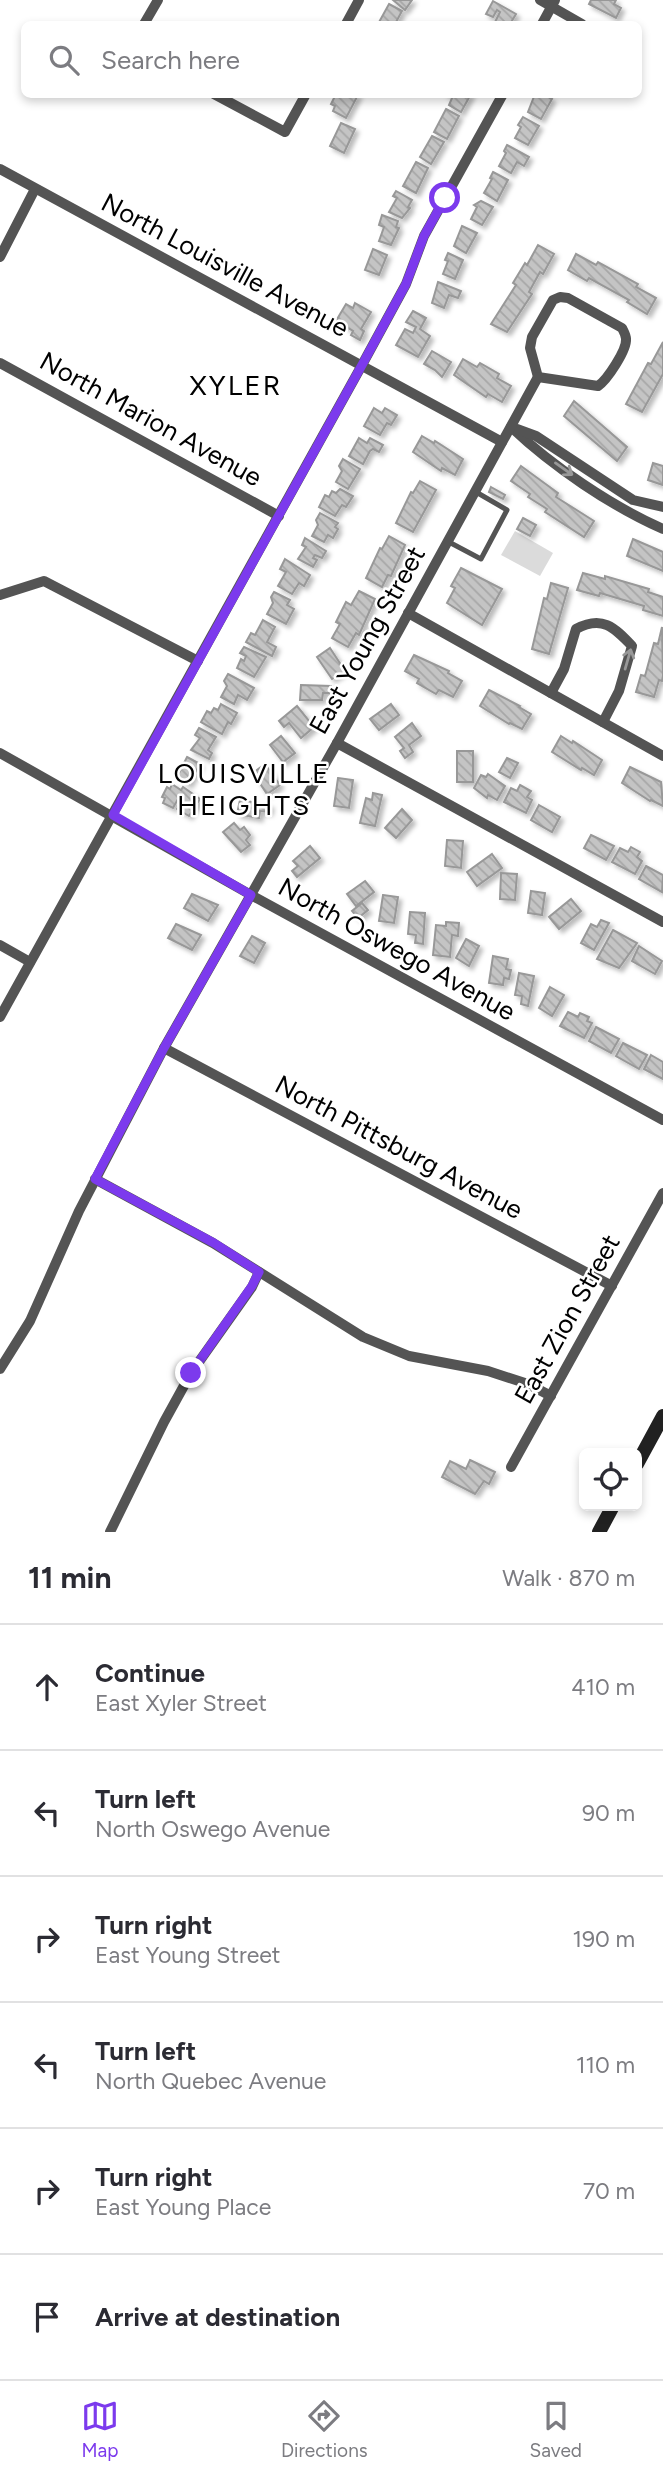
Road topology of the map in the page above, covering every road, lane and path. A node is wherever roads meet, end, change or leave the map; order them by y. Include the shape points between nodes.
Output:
1 (158, 0) edge
2 (359, 0) edge
3 (540, 0) edge
4 (553, 3) edge
5 (146, 21) edge
6 (347, 21) edge
7 (544, 21) edge
8 (578, 21) edge
9 (221, 98) edge
10 (304, 98) edge
11 (501, 98) edge
12 (0, 169) edge
13 (36, 189) junction
14 (0, 257) edge
15 (0, 363) edge
16 (362, 365) junction
17 (538, 377) junction
18 (511, 427) junction
19 (502, 442) junction
20 (474, 491) junction
21 (663, 507) edge
22 (279, 516) junction
23 (663, 529) edge
24 (447, 541) junction
25 (0, 595) edge
26 (408, 613) junction
27 (198, 661) junction
28 (551, 693) junction
29 (603, 722) junction
30 (337, 743) junction
31 (0, 753) edge
32 (663, 756) edge
33 (113, 815) junction
34 (251, 895) junction
35 (663, 922) edge
36 (0, 946) edge
37 (30, 962) junction
38 (0, 1017) edge
39 (164, 1048) junction
40 (663, 1120) edge
41 (95, 1179) junction
42 (663, 1193) edge
43 (259, 1272) junction
44 (612, 1286) junction
45 (0, 1369) edge
46 (551, 1396) junction
47 (663, 1416) edge
48 (642, 1455) edge
49 (511, 1467) dead end
50 (610, 1511) edge
51 (110, 1532) edge
52 (599, 1532) edge

1 - 5 street
2 - 6 street
3 - 4 street
4 - 7 street
4 - 8 street
9 - 10 street via 285,132
11 - 16 street via 424,236 406,284
12 - 13 street, North Louisville Avenue
13 - 14 street
13 - 16 street, North Louisville Avenue
15 - 22 street, North Marion Avenue
16 - 19 street, North Louisville Avenue
16 - 22 street
17 - 17 street via 530,348 532,337 553,300 568,298 622,328 626,344 598,386
17 - 18 street, East Young Street
18 - 19 street, East Young Street
18 - 21 street via 536,436 633,500
18 -> 23 street via 628,513
19 - 20 street, East Young Street
20 - 24 street, East Young Street
20 - 24 lane via 507,510 481,559
22 - 27 street
24 - 26 street, East Young Street
25 - 27 street via 44,581
26 - 28 street
26 - 30 street, East Young Street
27 - 33 street
28 - 29 street
29 -> 28 street via 619,691 632,646 614,628 588,623 576,629
29 - 32 street
30 - 34 street, East Young Street
30 - 35 street
31 - 33 street, North Oswego Avenue
33 - 34 street, North Oswego Avenue
33 - 37 street
34 - 39 street, East Young Street
34 - 40 street, North Oswego Avenue
36 - 37 street
37 - 38 street
39 - 41 street, East Young Street
39 - 44 street, North Pittsburg Avenue
41 - 43 street
41 - 45 street, East Young Street via 30,1321
42 - 44 street, East Zion Street
43 - 46 street via 363,1337 409,1356 488,1371
43 - 51 street via 191,1373
44 - 46 street, East Zion Street
46 - 49 street, East Zion Street
47 - 48 main road
50 - 52 main road

